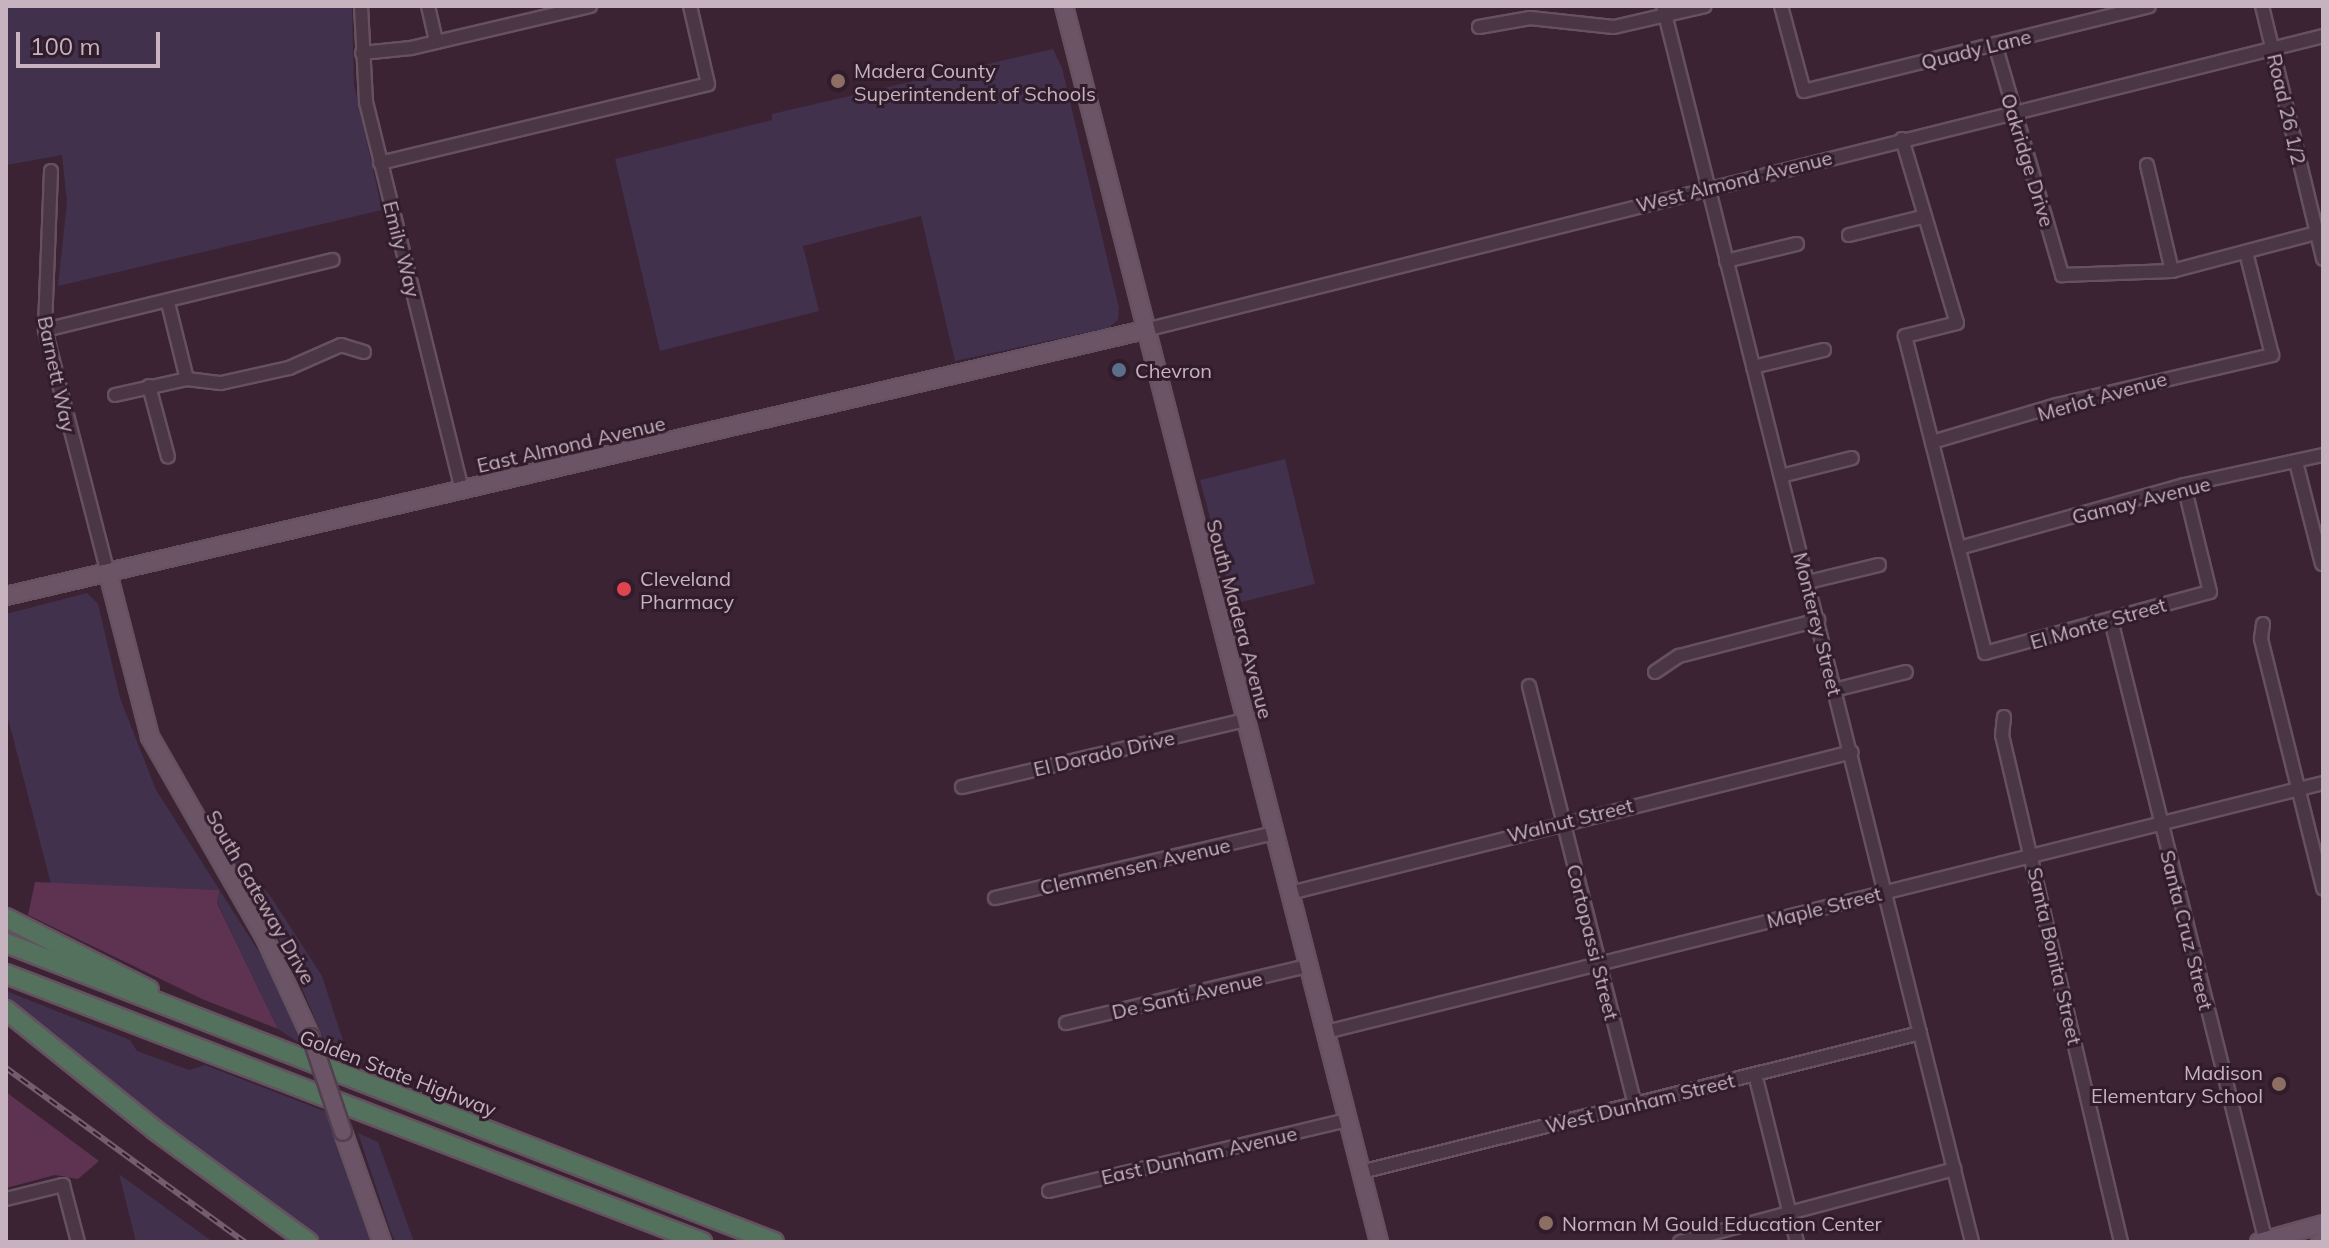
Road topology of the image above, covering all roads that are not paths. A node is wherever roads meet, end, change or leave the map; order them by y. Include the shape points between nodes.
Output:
1 (361, 6) edge
2 (428, 6) edge
3 (590, 6) edge
4 (690, 6) edge
5 (1064, 6) edge
6 (1705, 6) edge
7 (1781, 6) edge
8 (2149, 6) edge
9 (2262, 6) edge
10 (547, 11) edge
11 (1664, 11) edge
12 (1479, 27) dead end
13 (2323, 36) edge
14 (436, 42) junction
15 (1995, 44) junction
16 (2273, 49) junction
17 (362, 53) junction
18 (2013, 112) junction
19 (1902, 139) junction
20 (380, 163) junction
21 (2147, 165) dead end
22 (51, 171) dead end
23 (1707, 187) junction
24 (1922, 217) junction
25 (2316, 233) junction
26 (1849, 235) dead end
27 (1797, 244) dead end
28 (2246, 252) junction
29 (2323, 259) edge
30 (333, 260) dead end
31 (1726, 261) junction
32 (2172, 271) junction
33 (168, 303) junction
34 (45, 330) junction
35 (1145, 330) junction
36 (1824, 350) dead end
37 (364, 352) dead end
38 (1753, 367) junction
39 (187, 379) junction
40 (149, 386) junction
41 (115, 395) dead end
42 (1932, 442) junction
43 (2323, 455) edge
44 (168, 457) dead end
45 (1852, 458) dead end
46 (2296, 462) junction
47 (1781, 476) junction
48 (2184, 485) junction
49 (462, 490) junction
50 (1959, 548) junction
51 (2322, 564) edge
52 (1879, 565) dead end
53 (108, 573) junction
54 (1808, 582) junction
55 (6, 596) edge
56 (1818, 620) junction
57 (2111, 620) junction
58 (2263, 624) dead end
59 (1655, 672) dead end
60 (1906, 672) dead end
61 (1529, 686) dead end
62 (1834, 690) junction
63 (2004, 717) dead end
64 (1246, 720) junction
65 (1852, 752) junction
66 (2323, 783) edge
67 (962, 787) dead end
68 (2299, 789) junction
69 (1563, 821) junction
70 (2160, 823) junction
71 (1275, 833) junction
72 (2031, 856) junction
73 (2323, 888) edge
74 (1887, 892) junction
75 (1290, 893) junction
76 (995, 898) dead end
77 (6, 918) edge
78 (6, 943) edge
79 (1598, 962) junction
80 (1308, 966) junction
81 (6, 974) edge
82 (6, 1010) edge
83 (194, 1020) junction
84 (1066, 1023) dead end
85 (1326, 1032) junction
86 (1920, 1033) junction
87 (1755, 1074) junction
88 (1635, 1104) junction
89 (1348, 1120) junction
90 (1954, 1169) junction
91 (1361, 1172) junction
92 (1049, 1191) dead end
93 (6, 1199) edge
94 (1791, 1214) junction
95 (2323, 1224) edge
96 (2263, 1241) edge
97 (78, 1242) edge
98 (308, 1242) edge
99 (382, 1242) edge
100 (702, 1242) edge
101 (774, 1242) edge
102 (1379, 1242) edge
103 (1680, 1242) edge
104 (1797, 1242) edge
105 (1972, 1242) edge
106 (2121, 1242) edge

1 - 17 street, Emily Way
2 - 14 street
3 - 10 street
4 - 20 street via 708,84
5 - 35 main road, South Madera Avenue
6 - 11 street
7 - 15 street, Quady Lane via 1804,91
8 - 15 street, Quady Lane
9 - 16 street, Road 26 1/2
10 - 14 street
11 - 12 street via 1614,27 1530,18
11 - 23 street, Monterey Street
13 - 16 street, West Almond Avenue
14 - 17 street
15 - 18 street, Oakridge Drive
16 - 18 street, West Almond Avenue
16 - 25 street, Road 26 1/2
17 - 20 street, Emily Way via 363,86
18 - 19 street, West Almond Avenue
18 - 32 street, Oakridge Drive via 2062,275
19 - 23 street, West Almond Avenue
19 - 24 street
20 - 49 street, Emily Way
21 - 32 street
22 - 34 street, Barnett Way
23 - 31 street, Monterey Street
23 - 35 street, West Almond Avenue
24 - 26 street
24 - 42 street via 1957,323 1905,336
25 - 28 street
25 - 29 street, Road 26 1/2
27 - 31 street
28 - 32 street
28 - 42 street, Merlot Avenue via 2272,355 2057,405
30 - 33 street
31 - 38 street, Monterey Street
33 - 34 street
33 - 39 street
34 - 53 street, Barnett Way
35 - 49 main road, East Almond Avenue
35 - 64 main road, South Madera Avenue
36 - 38 street
37 - 39 street via 341,345 289,368 221,383
38 - 47 street, Monterey Street
39 - 40 street
40 - 41 street
40 - 44 street
42 - 50 street
43 - 46 street, Gamay Avenue
45 - 47 street
46 - 48 street, Gamay Avenue
46 - 51 street
47 - 54 street, Monterey Street
48 - 50 street, Gamay Avenue
48 - 57 street, El Monte Street via 2210,592
49 - 53 main road, East Almond Avenue
50 - 57 street, El Monte Street via 1985,653
52 - 54 street
53 - 55 main road, East Almond Avenue
53 - 99 main road, South Gateway Drive, bridge via 150,737 265,938 311,1037
54 - 56 street, Monterey Street
56 - 59 street via 1679,656
56 - 62 street, Monterey Street
57 - 70 street, Santa Cruz Street
58 - 68 street via 2261,639
60 - 62 street
61 - 69 street, Cortopassi Street
62 - 65 street, Monterey Street
63 - 72 street, Santa Bonita Street via 2002,735
64 - 67 street, El Dorado Drive
64 - 71 main road, South Madera Avenue
65 - 69 street, Walnut Street
65 - 74 street, Monterey Street
66 - 68 street, Maple Street
68 - 70 street, Maple Street
68 - 73 street
69 - 75 street, Walnut Street
69 - 79 street, Cortopassi Street
70 - 72 street, Maple Street
70 - 96 street, Santa Cruz Street
71 - 75 main road, South Madera Avenue
71 - 76 street, Clemmensen Avenue
72 - 74 street, Maple Street
72 - 106 street, Santa Bonita Street
74 - 79 street, Maple Street
74 - 86 street, Monterey Street
75 - 80 main road, South Madera Avenue
77 - 83 highway via 166,999
78 - 83 highway, Golden State Highway
79 - 85 street, Maple Street
79 - 88 street, Cortopassi Street
80 - 84 street, De Santi Avenue
80 - 85 main road, South Madera Avenue
81 - 100 highway
82 - 98 highway via 155,1130
83 - 101 highway, Golden State Highway
85 - 89 main road, South Madera Avenue
86 - 87 street, West Dunham Street
86 - 90 street, Monterey Street
87 - 88 street, West Dunham Street
87 - 94 street
88 - 91 street, West Dunham Street
89 - 91 main road, South Madera Avenue
89 - 92 street, East Dunham Avenue
90 - 94 street
90 - 105 street, Monterey Street
91 - 102 main road, South Madera Avenue
93 - 97 street via 63,1185
94 - 103 street
94 - 104 street
95 - 96 main road

